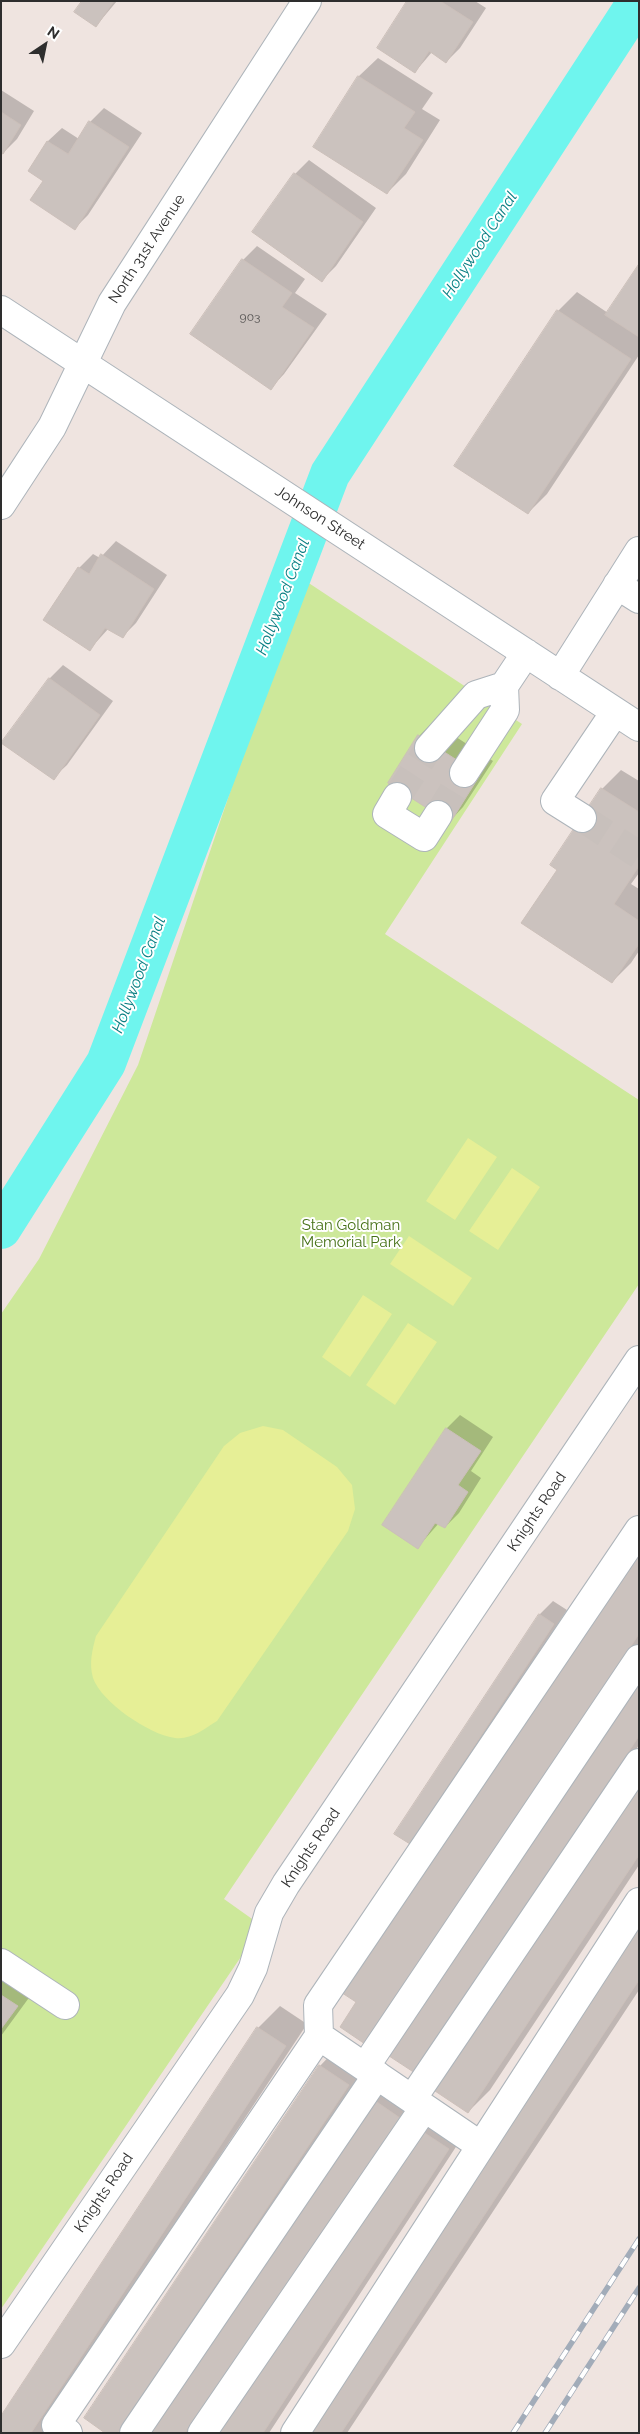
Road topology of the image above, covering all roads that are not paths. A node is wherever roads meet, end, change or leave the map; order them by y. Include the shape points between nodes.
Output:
1 (307, 1) edge
2 (1, 310) edge
3 (82, 362) junction
4 (1, 505) edge
5 (639, 551) edge
6 (628, 592) edge
7 (526, 653) junction
8 (560, 676) junction
9 (504, 686) junction
10 (615, 712) junction
11 (639, 727) edge
12 (429, 748) tunnel mouth
13 (464, 773) tunnel mouth
14 (397, 797) tunnel mouth
15 (438, 814) tunnel mouth
16 (582, 818) tunnel mouth
17 (639, 1360) edge
18 (639, 1530) edge
19 (639, 1659) edge
20 (639, 1763) edge
21 (639, 1902) edge
22 (1, 1963) edge
23 (65, 2005) dead end
24 (319, 2036) junction
25 (371, 2071) junction
26 (418, 2104) junction
27 (481, 2146) junction
28 (1, 2344) edge
29 (68, 2433) edge
30 (134, 2433) edge
31 (202, 2433) edge
32 (295, 2433) edge

1 - 3 street, North 31st Avenue via 112,302
2 - 3 street, Johnson Street
3 - 4 street, North 31st Avenue via 52,427
3 - 7 street, Johnson Street
5 - 6 street
6 - 8 street
7 - 8 street, Johnson Street
7 - 9 street
8 - 10 street, Johnson Street
9 - 12 street via 476,695
9 - 13 street via 505,710
10 - 11 street, Johnson Street
10 - 16 street via 556,801
14 - 15 street via 387,814 424,837
17 - 28 street, Knights Road via 286,1884 269,1913 253,1968 240,1995
18 - 24 street via 318,2006
19 - 25 street
20 - 26 street
21 - 27 street
22 - 23 street
24 - 25 street
24 - 29 street via 56,2425
25 - 26 street
25 - 30 street
26 - 27 street
26 - 31 street
27 - 32 street

